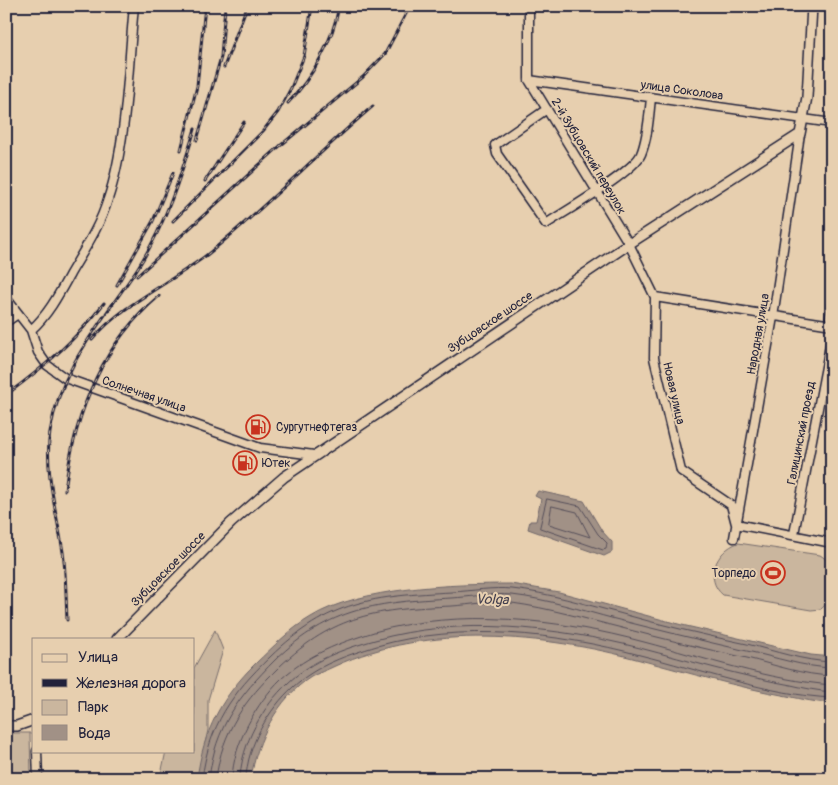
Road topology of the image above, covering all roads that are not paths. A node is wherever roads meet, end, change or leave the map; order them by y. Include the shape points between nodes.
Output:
1 (134, 6) edge
2 (529, 6) edge
3 (812, 6) edge
4 (529, 80) junction
5 (651, 98) junction
6 (547, 109) junction
7 (803, 118) junction
8 (832, 123) edge
9 (800, 134) junction
10 (598, 192) junction
11 (629, 244) junction
12 (655, 297) junction
13 (6, 298) edge
14 (832, 306) edge
15 (18, 314) junction
16 (773, 317) junction
17 (6, 322) edge
18 (832, 324) edge
19 (31, 330) junction
20 (832, 335) edge
21 (314, 455) junction
22 (736, 524) junction
23 (794, 534) junction
24 (734, 538) dead end
25 (832, 543) edge
26 (118, 638) edge
27 (32, 721) edge
28 (6, 726) edge
29 (37, 752) edge
30 (38, 779) edge

1 - 19 street via 118,160 108,202 64,285
2 - 4 street
3 - 7 main road
4 - 5 street, улица Соколова
4 - 6 street, 2-й Зубцовский переулок
5 - 7 street, улица Соколова
5 - 10 street via 640,157
6 - 10 street, 2-й Зубцовский переулок
6 - 10 street via 494,145 497,154 546,224
7 - 8 street, улица Соколова
7 - 9 main road
9 - 11 main road, Зубцовское шоссе
9 - 16 street, Народная улица
10 - 11 street, 2-й Зубцовский переулок
11 - 12 street, Новая улица
11 - 21 main road, Зубцовское шоссе
12 - 16 street
12 - 22 street, Новая улица via 654,358 680,471 731,505
13 - 15 street, Солнечная улица
14 - 18 street
15 - 17 street
15 - 19 street, Солнечная улица
16 - 18 street
16 - 22 street, Народная улица
19 - 21 street, Солнечная улица via 38,352 47,365 64,378 260,448
20 - 23 street, Галицинский проезд
21 - 26 main road, Зубцовское шоссе via 231,524
22 - 23 street
22 - 24 street, Народная улица
23 - 25 street
27 - 28 main road
29 - 30 street

